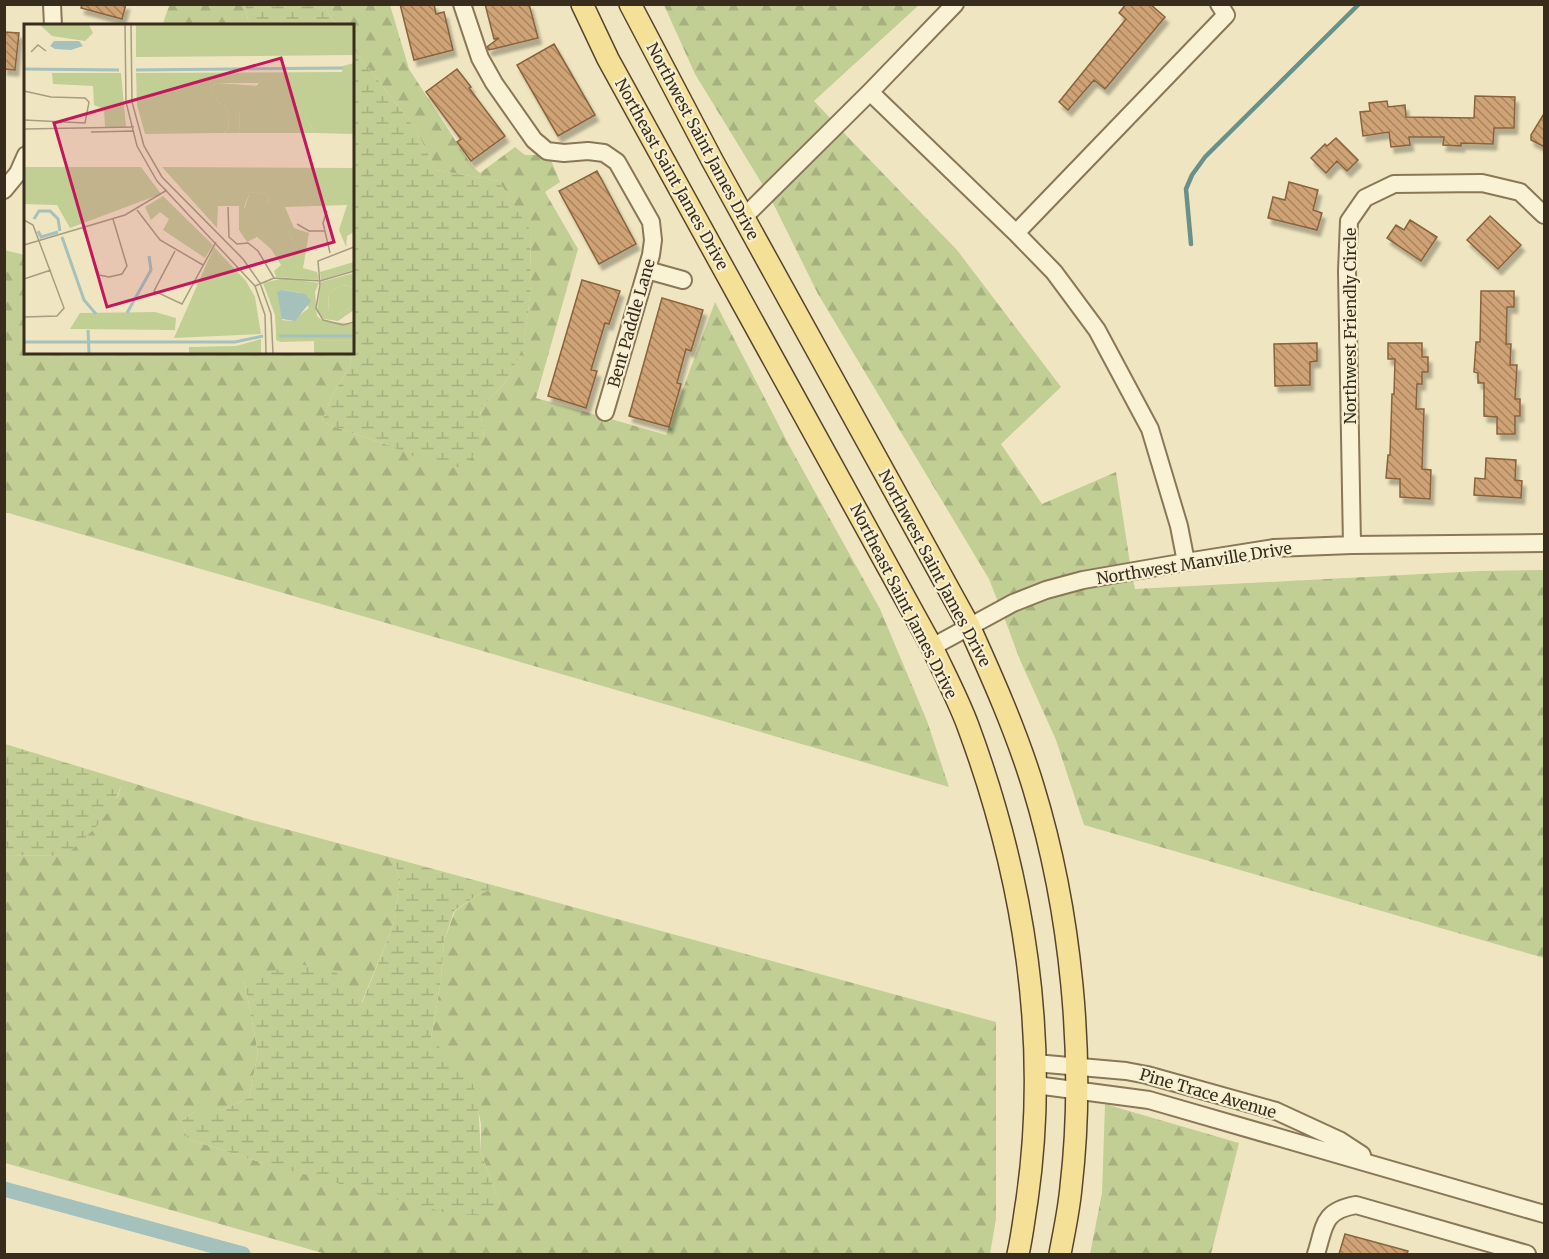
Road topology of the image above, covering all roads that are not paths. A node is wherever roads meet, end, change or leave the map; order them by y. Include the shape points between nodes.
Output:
1 (52, 4) edge
2 (462, 4) edge
3 (582, 4) edge
4 (630, 4) edge
5 (955, 4) edge
6 (1220, 4) edge
7 (53, 24) edge
8 (870, 92) junction
9 (24, 160) edge
10 (4, 190) edge
11 (1545, 215) edge
12 (744, 217) junction
13 (1016, 233) junction
14 (647, 270) junction
15 (683, 280) dead end
16 (605, 412) dead end
17 (1545, 543) edge
18 (1352, 545) junction
19 (1186, 562) junction
20 (969, 626) junction
21 (932, 647) junction
22 (1035, 1063) junction
23 (1076, 1066) junction
24 (1036, 1085) junction
25 (1077, 1089) junction
26 (1368, 1162) junction
27 (1545, 1214) edge
28 (1018, 1254) edge
29 (1060, 1254) edge
30 (1316, 1254) edge
31 (1527, 1254) edge

1 - 7 street
2 - 14 street, Bent Paddle Lane via 480,58 534,140 547,151 604,153 617,162 651,222 653,240
3 - 21 main road, Northeast Saint James Drive via 608,59
4 - 12 main road, Northwest Saint James Drive
5 - 8 street
6 - 13 street via 1226,15
8 - 12 street
8 - 13 street
9 - 10 street
11 - 18 street, Northwest Friendly Circle via 1520,192 1482,183 1394,184 1365,198 1349,221
12 - 20 main road, Northwest Saint James Drive
13 - 19 street via 1054,272 1091,321 1123,374 1150,429
14 - 15 street
14 - 16 street, Bent Paddle Lane
17 - 18 street, Northwest Manville Drive
18 - 19 street, Northwest Manville Drive via 1274,548
19 - 20 street, Northwest Manville Drive via 1046,590
20 - 21 street, Northwest Manville Drive
20 - 23 main road, Northwest Saint James Drive via 1005,706 1033,787 1048,848 1070,961
21 - 22 main road, Northeast Saint James Drive via 967,724 1007,851 1027,952
22 - 23 street, Pine Trace Avenue
22 - 24 main road, Northeast Saint James Drive
23 - 25 main road, Northwest Saint James Drive
23 - 26 street, Pine Trace Avenue via 1147,1075 1276,1111 1339,1140
24 - 25 street, Pine Trace Avenue
24 - 28 main road, Northeast Saint James Drive via 1030,1174
25 - 26 street, Pine Trace Avenue via 1149,1100
25 - 29 main road, Northwest Saint James Drive via 1071,1186
26 - 27 street, Pine Trace Avenue
30 - 31 street via 1332,1213 1356,1205

